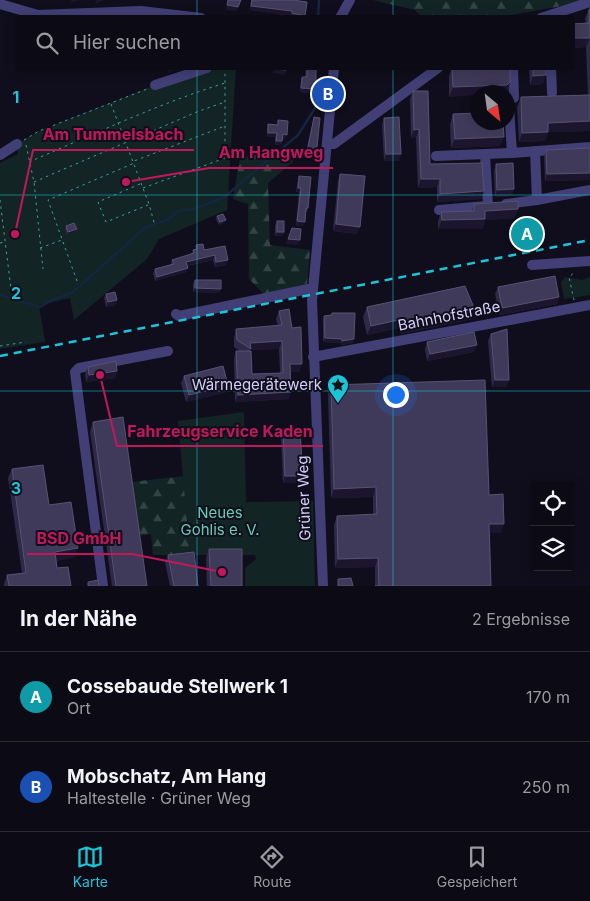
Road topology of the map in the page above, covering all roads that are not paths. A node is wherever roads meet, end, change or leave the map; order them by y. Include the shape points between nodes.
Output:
1 (350, 0) edge
2 (590, 2) edge
3 (0, 4) edge
4 (38, 15) edge
5 (38, 15) edge
6 (176, 15) edge
7 (342, 15) edge
8 (550, 15) edge
9 (201, 70) edge
10 (334, 70) edge
11 (435, 70) edge
12 (512, 70) edge
13 (552, 70) edge
14 (155, 85) road end
15 (513, 85) edge
16 (552, 93) dead end
17 (511, 130) edge
18 (21, 141) road end
19 (327, 144) junction
20 (590, 147) edge
21 (535, 151) junction
22 (512, 152) junction
23 (485, 154) junction
24 (0, 155) edge
25 (436, 156) dead end
26 (590, 190) edge
27 (537, 200) junction
28 (488, 206) junction
29 (439, 210) dead end
30 (590, 261) edge
31 (532, 265) dead end
32 (313, 288) junction
33 (590, 306) edge
34 (176, 314) dead end
35 (168, 351) dead end
36 (313, 357) junction
37 (103, 586) edge
38 (323, 586) edge

1 - 7 street
2 - 8 street
3 - 5 street
4 - 6 street via 142,11
9 - 14 street
10 - 19 street, Grüner Weg
11 - 19 street via 334,144
12 - 15 street
13 - 16 street
17 - 22 street
18 - 24 street
19 - 32 street, Grüner Weg
20 - 21 street
21 - 22 street
21 - 27 street
22 - 23 street
23 - 25 street
23 - 28 street
26 - 27 street
27 - 28 street
28 - 29 street
30 - 31 street
32 - 34 street via 232,306
32 - 36 street, Grüner Weg
33 - 36 street, Bahnhofstraße
35 - 37 street via 79,368 74,372
36 - 38 street, Grüner Weg

